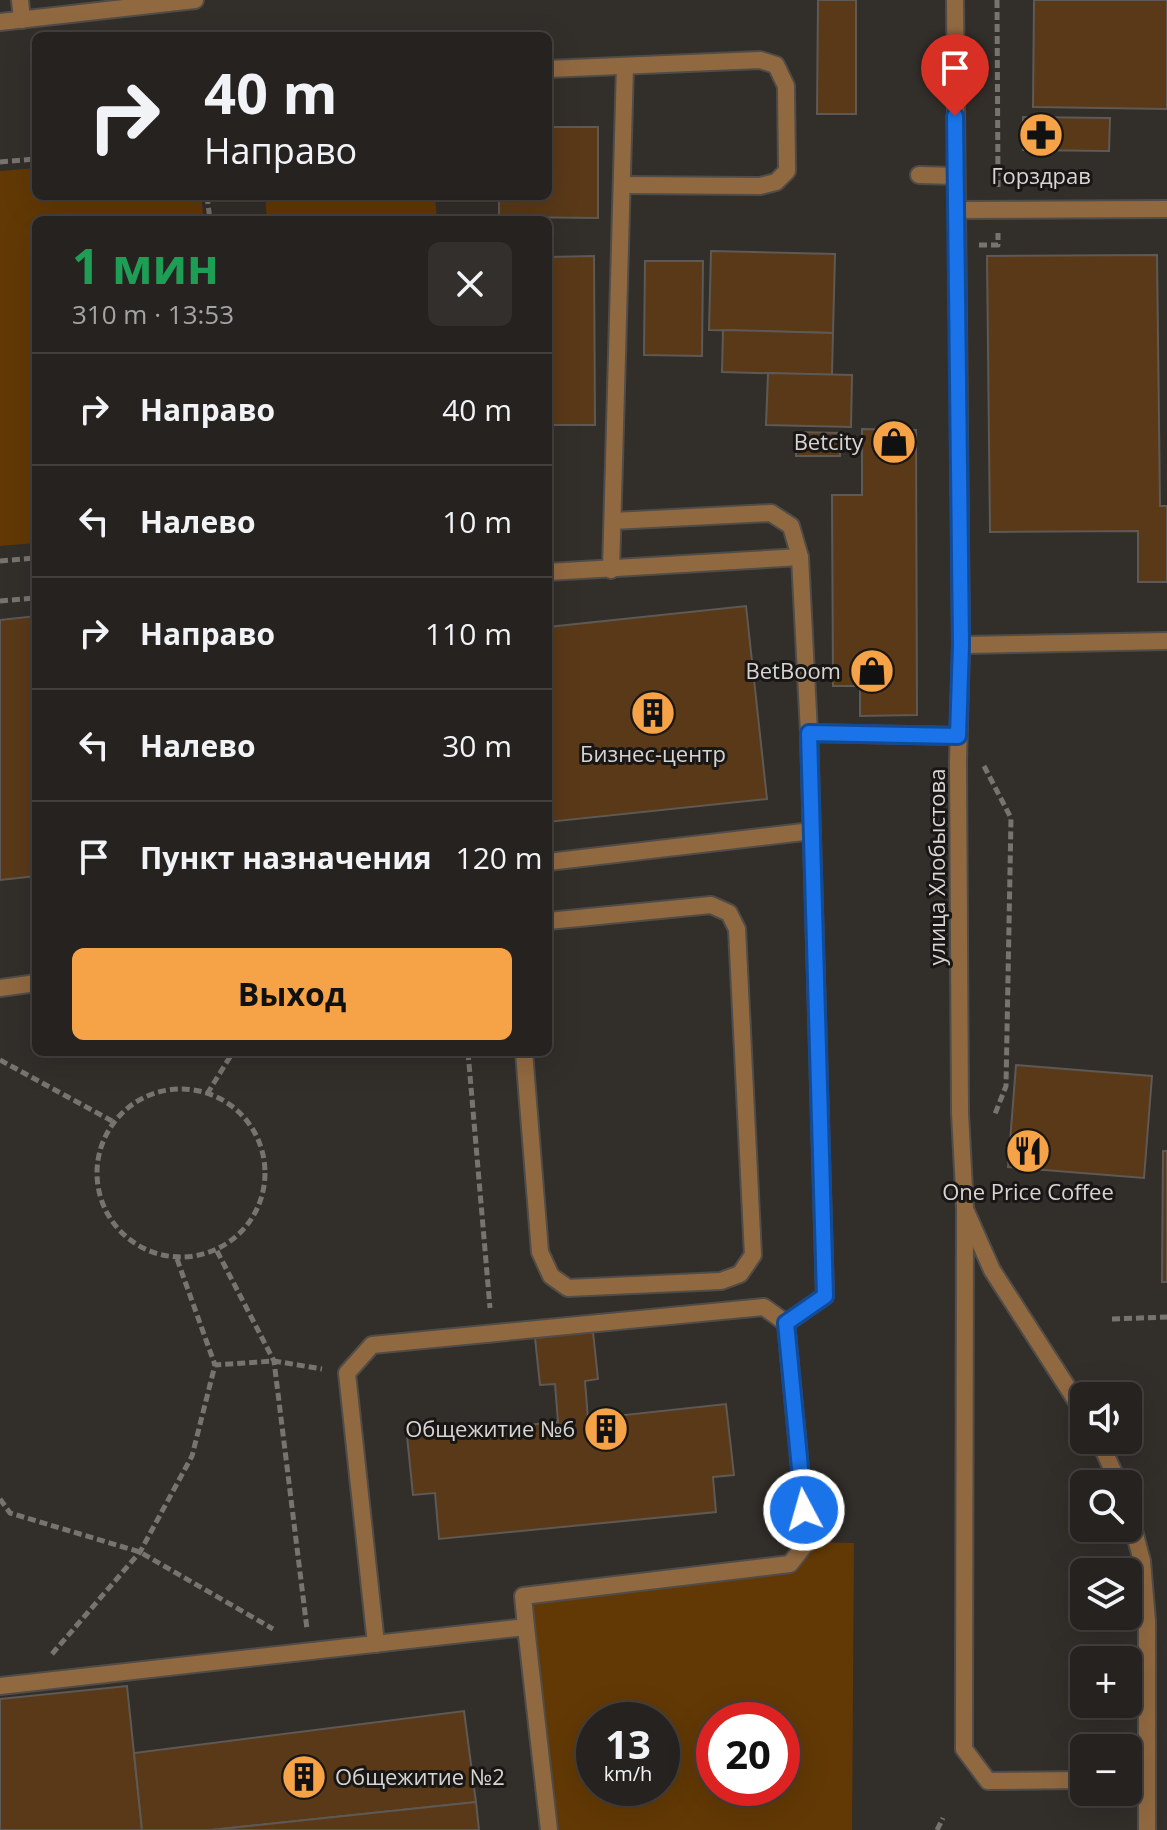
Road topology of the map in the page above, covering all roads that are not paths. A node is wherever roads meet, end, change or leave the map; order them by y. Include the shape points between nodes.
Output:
1 (20, 0) edge
2 (195, 0) edge
3 (955, 0) edge
4 (22, 20) junction
5 (0, 22) edge
6 (625, 66) junction
7 (552, 69) edge
8 (919, 175) dead end
9 (956, 176) junction
10 (622, 185) junction
11 (1167, 209) edge
12 (956, 210) junction
13 (613, 521) junction
14 (800, 557) junction
15 (611, 570) junction
16 (552, 572) edge
17 (1167, 641) edge
18 (961, 645) junction
19 (809, 733) junction
20 (958, 736) junction
21 (812, 831) junction
22 (552, 862) edge
23 (552, 921) edge
24 (32, 984) edge
25 (0, 988) edge
26 (524, 1056) edge
27 (965, 1209) junction
28 (786, 1323) junction
29 (1070, 1391) edge
30 (1137, 1542) edge
31 (526, 1627) junction
32 (376, 1644) junction
33 (0, 1686) edge
34 (1070, 1780) edge
35 (1142, 1780) edge
36 (1147, 1780) junction
37 (549, 1830) edge
38 (1147, 1830) edge

1 - 4 street
2 - 4 street
3 - 9 street, улица Хлобыстова
4 - 5 street
6 - 7 street
6 - 10 street
6 - 10 street via 760,60 776,65 786,86 787,171 776,182 760,186
8 - 9 street
9 - 12 street, улица Хлобыстова
10 - 13 street
11 - 12 street
12 - 18 street, улица Хлобыстова
13 - 14 street via 771,513 791,526
13 - 15 street
14 - 15 street
14 - 19 street
15 - 16 street
17 - 18 street
18 - 20 street, улица Хлобыстова
19 - 20 street
19 - 21 street
20 - 27 street, улица Хлобыстова
21 - 22 street
21 - 28 street via 825,1296
23 - 26 street via 711,905 729,913 737,929 753,1255 740,1274 721,1281 568,1288 551,1276 540,1252
24 - 25 street
27 - 29 street, улица Хлобыстова via 992,1270
27 - 34 street via 964,1749 988,1781
28 - 31 street via 807,1542 790,1564 523,1596
28 - 32 street via 764,1307 372,1345 347,1373
30 - 36 street via 1147,1621
31 - 32 street
31 - 37 street
32 - 33 street
35 - 36 street
36 - 38 street

